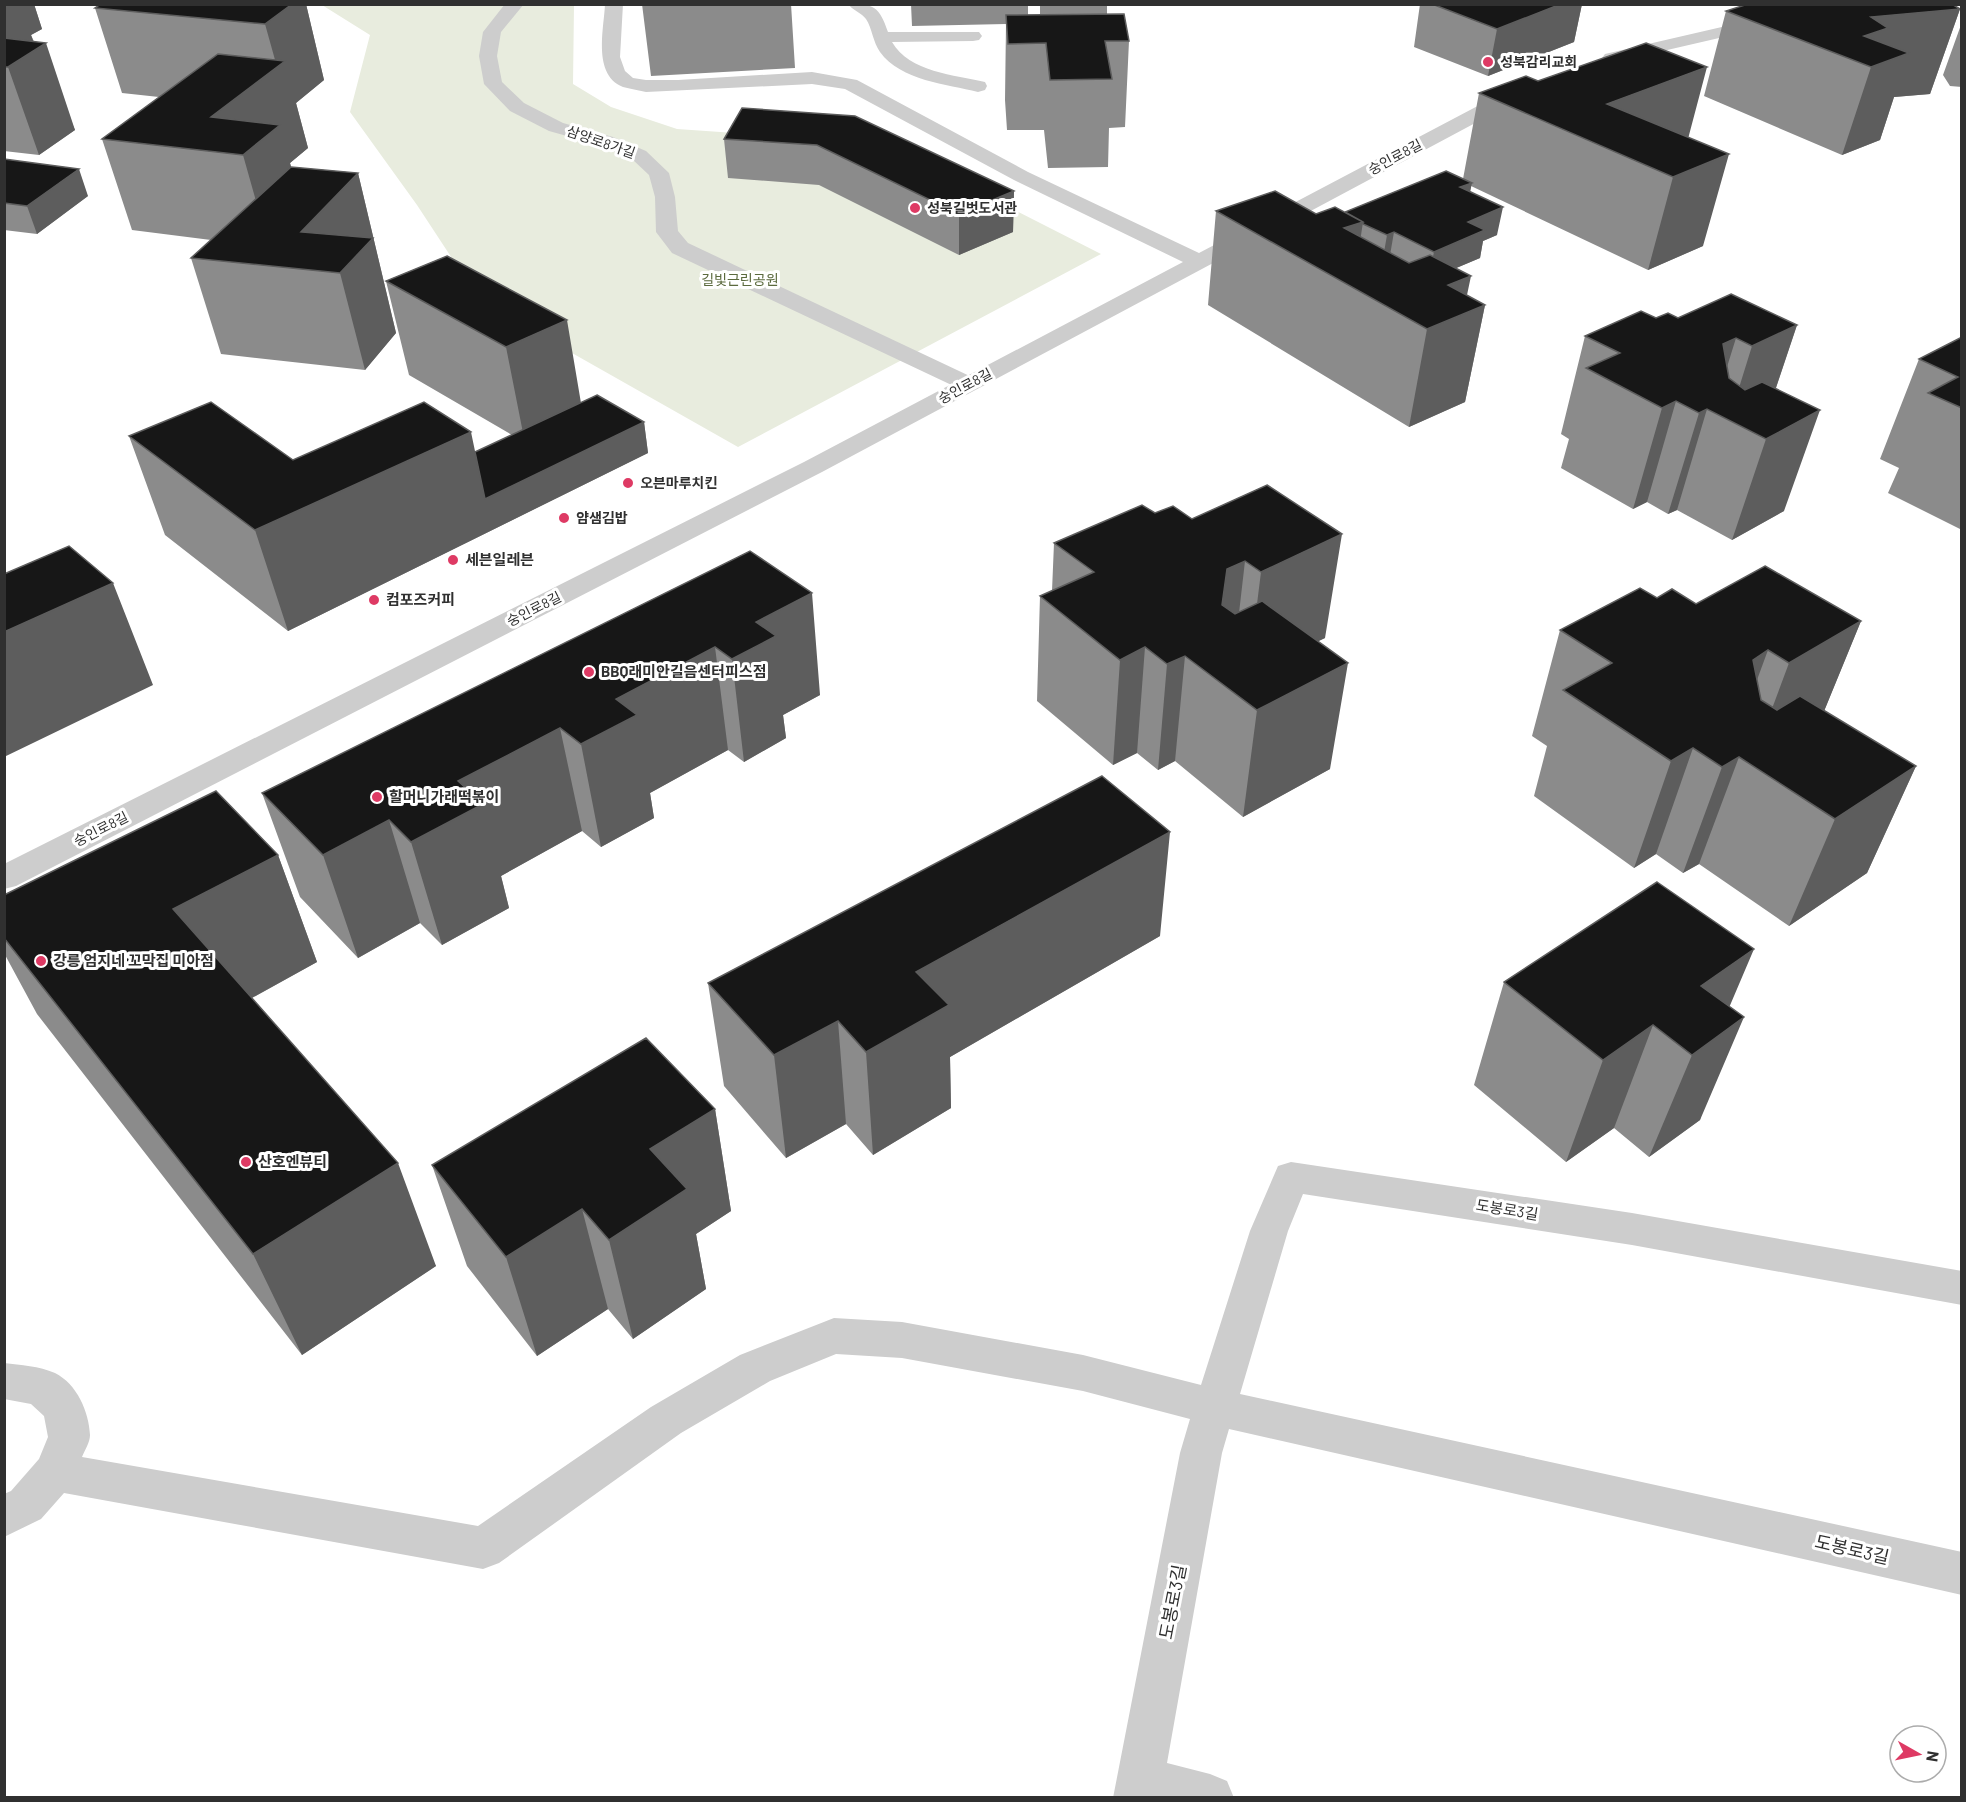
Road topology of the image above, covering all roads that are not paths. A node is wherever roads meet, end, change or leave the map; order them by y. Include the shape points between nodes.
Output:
1 (516, 4) edge
2 (614, 4) edge
3 (856, 4) edge
4 (1789, 21) edge
5 (973, 36) dead end
6 (880, 38) junction
7 (1588, 65) edge
8 (1537, 84) edge
9 (978, 86) dead end
10 (1198, 261) junction
11 (968, 384) junction
12 (4, 878) edge
13 (1962, 1288) edge
14 (4, 1381) edge
15 (1215, 1407) junction
16 (55, 1472) junction
17 (4, 1517) edge
18 (1962, 1574) edge
19 (1138, 1790) edge
20 (1210, 1797) edge

1 - 11 street, 삼양로8가길 via 492,32 488,56 493,84 517,106 556,127 639,155 659,173 667,232 680,248
2 - 10 street via 611,57 617,73 627,82 678,86 812,78 850,84 1021,176
3 - 6 street via 874,16
4 - 7 street via 1754,24
5 - 6 street
6 - 9 street via 891,56 908,66
8 - 10 street, 숭인로8길
10 - 11 street, 숭인로8길
11 - 12 street, 숭인로8길 via 803,472
13 - 15 street, 도봉로3길 via 1632,1229 1290,1177 1269,1231
14 - 16 street via 42,1387 63,1407 69,1437
15 - 16 street via 1083,1373 902,1340 834,1336 755,1368 666,1419 483,1548
15 - 18 street, 도봉로3길
15 - 19 street, 도봉로3길 via 1201,1453
16 - 17 street via 26,1505
19 - 20 street

